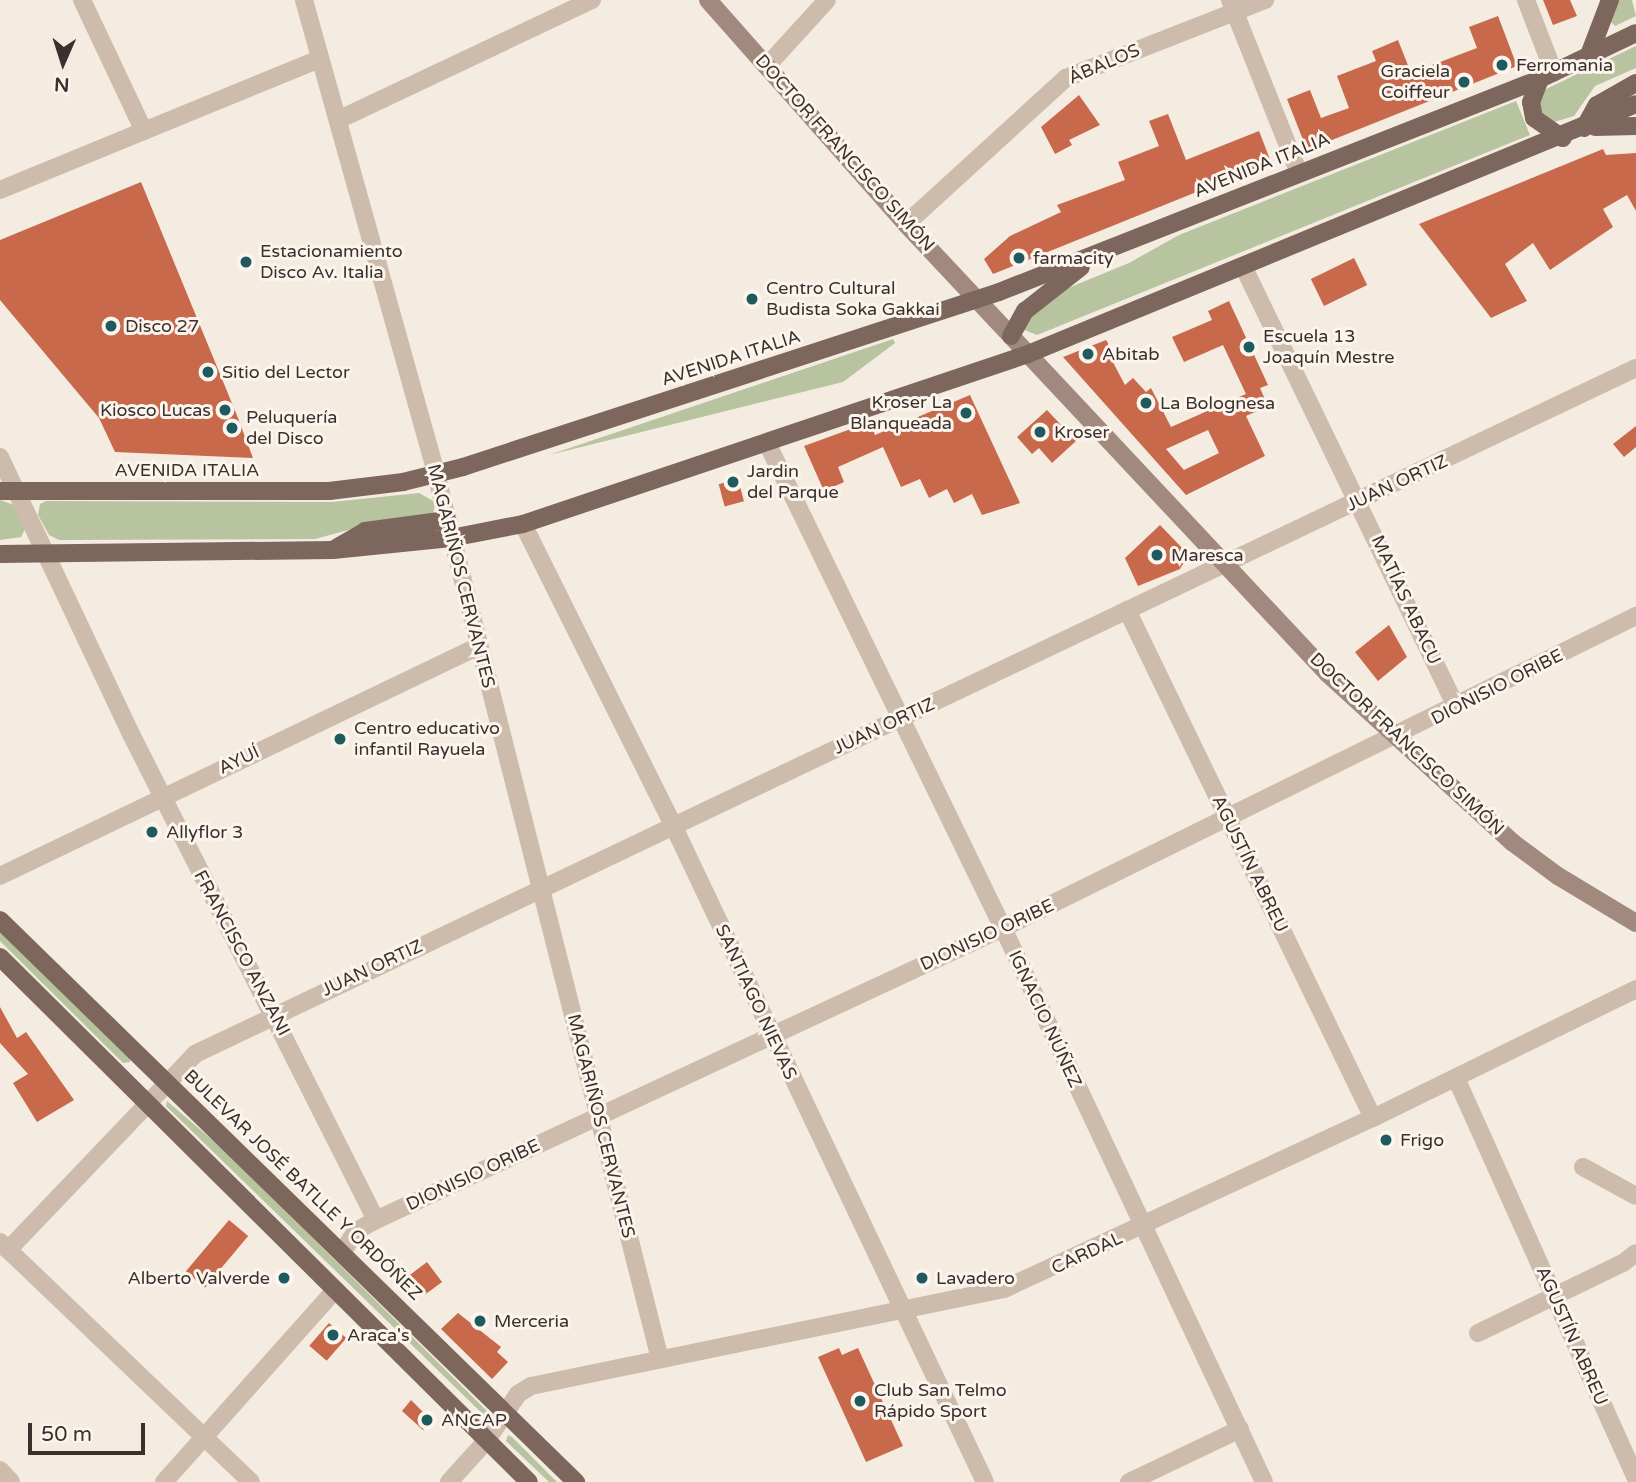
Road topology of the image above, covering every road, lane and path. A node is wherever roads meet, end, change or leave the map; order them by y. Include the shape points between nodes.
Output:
1 (82, 0) edge
2 (304, 0) edge
3 (592, 0) edge
4 (708, 0) edge
5 (827, 0) edge
6 (1265, 0) edge
7 (1526, 0) edge
8 (1610, 0) edge
9 (1232, 6) edge
10 (1636, 33) edge
11 (1588, 55) junction
12 (319, 59) junction
13 (767, 66) junction
14 (1547, 76) junction
15 (1636, 83) edge
16 (1636, 104) edge
17 (338, 120) junction
18 (1636, 126) edge
19 (1584, 128) junction
20 (144, 131) junction
21 (1563, 138) junction
22 (1298, 171) junction
23 (0, 190) edge
24 (906, 224) junction
25 (1098, 254) junction
26 (1244, 268) junction
27 (976, 299) junction
28 (1011, 336) junction
29 (1028, 354) junction
30 (1636, 368) edge
31 (768, 445) junction
32 (0, 457) edge
33 (436, 474) junction
34 (9, 491) edge
35 (1359, 502) junction
36 (523, 524) junction
37 (449, 529) junction
38 (0, 554) edge
39 (47, 555) junction
40 (1225, 563) junction
41 (1127, 610) junction
42 (1636, 616) edge
43 (480, 646) junction
44 (1456, 707) junction
45 (901, 718) junction
46 (1394, 738) junction
47 (162, 797) junction
48 (1228, 820) junction
49 (673, 825) junction
50 (0, 876) edge
51 (542, 889) junction
52 (0, 920) edge
53 (1636, 923) edge
54 (1003, 928) junction
55 (0, 957) edge
56 (1636, 989) edge
57 (274, 1013) junction
58 (772, 1035) junction
59 (1456, 1078) junction
60 (166, 1081) junction
61 (146, 1102) junction
62 (599, 1115) junction
63 (1373, 1118) junction
64 (1583, 1167) dead end
65 (1636, 1196) edge
66 (376, 1220) junction
67 (1141, 1227) junction
68 (4, 1246) edge
69 (341, 1253) junction
70 (1636, 1253) edge
71 (335, 1290) junction
72 (1555, 1296) junction
73 (900, 1310) junction
74 (1478, 1333) dead end
75 (660, 1359) junction
76 (506, 1409) junction
77 (1240, 1429) junction
78 (202, 1438) junction
79 (487, 1440) junction
80 (0, 1470) edge
81 (1636, 1479) edge
82 (11, 1482) edge
83 (164, 1482) edge
84 (251, 1482) edge
85 (449, 1482) edge
86 (529, 1482) edge
87 (576, 1482) edge
88 (985, 1482) edge
89 (1129, 1482) edge
90 (1264, 1482) edge

1 - 20 street
2 - 12 street, MAGARIÑOS CERVANTES
3 - 17 street
4 - 13 street, DOCTOR FRANCISCO SIMÓN
5 - 13 street
6 - 9 street, ÁBALOS
7 - 14 street
8 - 11 main road
9 - 22 street
9 - 24 street, ÁBALOS via 1066,78
10 - 11 main road, AVENIDA ITALIA
11 - 14 main road, AVENIDA ITALIA
12 - 17 street, MAGARIÑOS CERVANTES
12 - 20 street
13 - 24 street, DOCTOR FRANCISCO SIMÓN
14 - 21 main road via 1531,102 1534,118
14 - 22 main road, AVENIDA ITALIA
15 - 19 main road via 1597,105
16 - 19 main road
17 - 33 street, MAGARIÑOS CERVANTES
18 - 19 main road
19 - 21 main road
20 - 23 street
21 - 26 main road
22 - 25 main road, AVENIDA ITALIA
24 - 27 street, DOCTOR FRANCISCO SIMÓN
25 - 27 main road, AVENIDA ITALIA
25 - 28 main road via 1025,311
26 - 29 main road
26 - 35 street, MATÍAS ABACU
27 - 28 street, DOCTOR FRANCISCO SIMÓN
27 - 33 main road, AVENIDA ITALIA
28 - 29 street
29 - 31 main road
29 - 40 street, DOCTOR FRANCISCO SIMÓN
30 - 35 street, JUAN ORTIZ
31 - 36 main road
31 - 45 street, IGNACIO NÚÑEZ
32 - 34 street, FRANCISCO ANZANI
33 - 34 main road, AVENIDA ITALIA via 329,491
33 - 37 street, MAGARIÑOS CERVANTES
34 - 39 street, FRANCISCO ANZANI
35 - 40 street, JUAN ORTIZ
35 - 44 street, MATÍAS ABACU
36 - 37 main road
36 - 49 street, SANTIAGO NIEVAS
37 - 39 main road via 333,550
37 - 43 street, MAGARIÑOS CERVANTES
38 - 39 main road
39 - 47 street, FRANCISCO ANZANI
40 - 41 street, JUAN ORTIZ
40 - 46 street, DOCTOR FRANCISCO SIMÓN
41 - 45 street, JUAN ORTIZ
41 - 48 street, AGUSTÍN ABREU
42 - 44 street, DIONISIO ORIBE
43 - 47 street, AYUÍ
43 - 51 street, MAGARIÑOS CERVANTES
44 - 46 street, DIONISIO ORIBE
45 - 49 street, JUAN ORTIZ
45 - 54 street, IGNACIO NÚÑEZ
46 - 48 street, DIONISIO ORIBE
46 - 53 street, DOCTOR FRANCISCO SIMÓN via 1513,842 1558,876
47 - 50 street, AYUÍ
47 - 57 street, FRANCISCO ANZANI
48 - 54 street, DIONISIO ORIBE
48 - 63 street, AGUSTÍN ABREU
49 - 51 street, JUAN ORTIZ
49 - 58 street, SANTIAGO NIEVAS
51 - 57 street, JUAN ORTIZ
51 - 62 street, MAGARIÑOS CERVANTES
52 - 60 main road, BULEVAR JOSÉ BATLLE Y ORDÓÑEZ
54 - 58 street, DIONISIO ORIBE
54 - 67 street, IGNACIO NÚÑEZ
55 - 61 main road
56 - 59 street, CARDAL
57 - 60 street, JUAN ORTIZ via 187,1058
57 - 66 street, FRANCISCO ANZANI
58 - 62 street, DIONISIO ORIBE
58 - 73 street, SANTIAGO NIEVAS
59 - 63 street, CARDAL
59 - 72 street, AGUSTÍN ABREU
60 - 61 street, JUAN ORTIZ
60 - 69 main road, BULEVAR JOSÉ BATLLE Y ORDÓÑEZ
61 - 68 street, JUAN ORTIZ
61 - 71 main road
62 - 66 street, DIONISIO ORIBE
62 - 75 street, MAGARIÑOS CERVANTES
63 - 67 street, CARDAL
64 - 65 street
66 - 69 street, DIONISIO ORIBE via 356,1231
67 - 73 street, CARDAL via 1004,1289
67 - 77 street, IGNACIO NÚÑEZ
68 - 78 street
69 - 76 main road, BULEVAR JOSÉ BATLLE Y ORDÓÑEZ
70 - 72 street
71 - 78 street
71 - 79 main road
72 - 74 street
72 - 81 street, AGUSTÍN ABREU
73 - 75 street, CARDAL
73 - 88 street, SANTIAGO NIEVAS
75 - 76 street, CARDAL via 531,1386
76 - 79 street, CARDAL
76 - 87 main road, BULEVAR JOSÉ BATLLE Y ORDÓÑEZ
77 - 89 street
77 - 90 street, IGNACIO NÚÑEZ
78 - 83 street
78 - 84 street
79 - 85 street, CARDAL
79 - 86 main road
80 - 82 street

